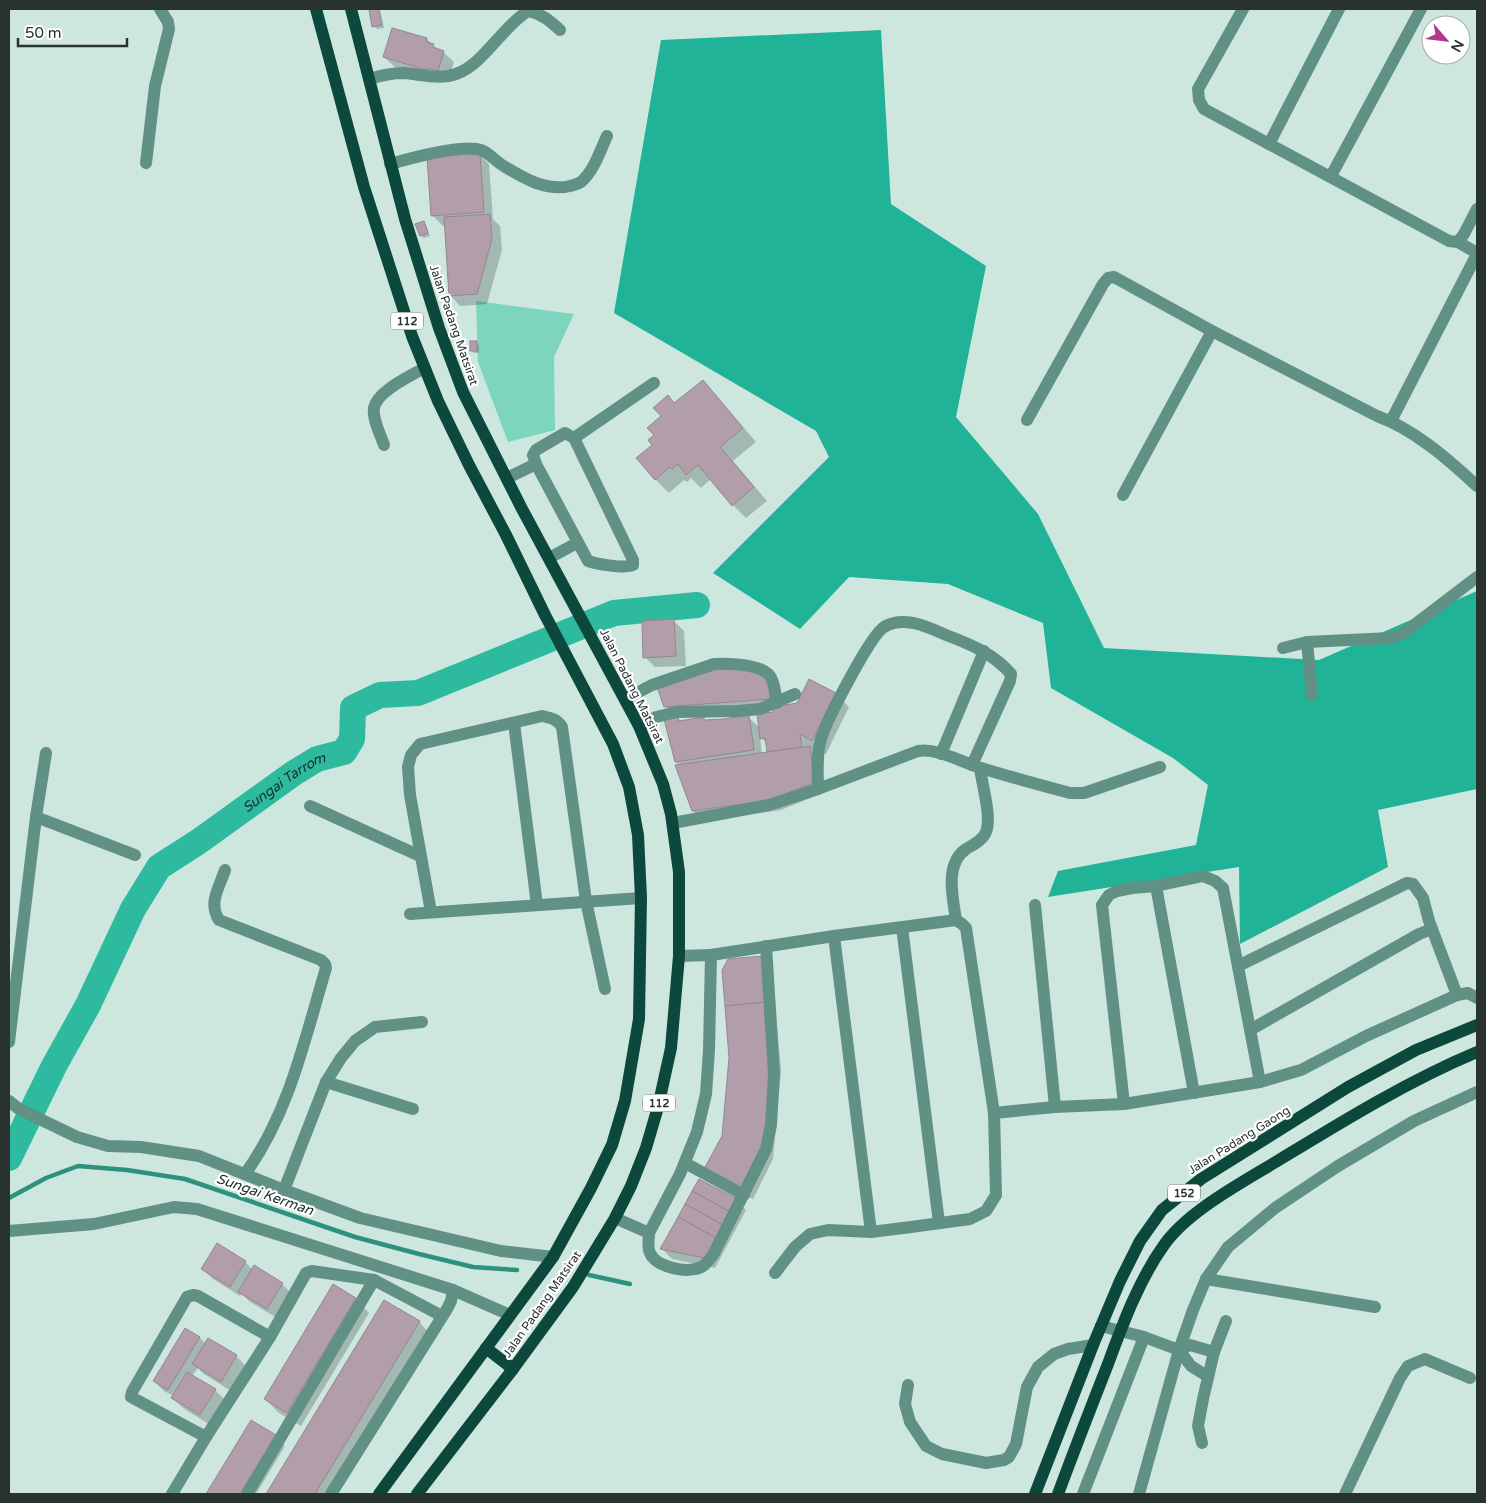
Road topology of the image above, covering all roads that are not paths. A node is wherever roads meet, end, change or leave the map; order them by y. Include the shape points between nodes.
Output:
1 (160, 9) edge
2 (316, 9) edge
3 (351, 9) edge
4 (1243, 9) edge
5 (1339, 9) edge
6 (1421, 9) edge
7 (560, 30) dead end
8 (368, 79) junction
9 (607, 136) dead end
10 (1268, 144) junction
11 (146, 163) dead end
12 (390, 164) junction
13 (1330, 176) junction
14 (1477, 210) edge
15 (1458, 242) junction
16 (1477, 253) edge
17 (1212, 331) junction
18 (424, 368) junction
19 (654, 383) dead end
20 (1027, 420) dead end
21 (1391, 421) junction
22 (574, 438) junction
23 (384, 445) dead end
24 (536, 464) junction
25 (507, 478) junction
26 (1477, 486) edge
27 (1123, 495) dead end
28 (577, 542) junction
29 (549, 558) junction
30 (1477, 577) edge
31 (1307, 642) junction
32 (1283, 648) dead end
33 (984, 651) junction
34 (795, 694) dead end
35 (1312, 695) dead end
36 (625, 699) junction
37 (777, 703) junction
38 (514, 723) junction
39 (639, 726) junction
40 (46, 753) dead end
41 (941, 754) junction
42 (976, 766) junction
43 (1160, 767) dead end
44 (818, 789) junction
45 (310, 806) dead end
46 (36, 817) junction
47 (674, 823) junction
48 (135, 855) dead end
49 (420, 856) junction
50 (225, 870) dead end
51 (1156, 886) junction
52 (641, 898) junction
53 (586, 902) junction
54 (537, 905) junction
55 (1035, 905) dead end
56 (431, 912) junction
57 (410, 914) dead end
58 (956, 920) junction
59 (902, 927) junction
60 (1432, 929) junction
61 (834, 936) junction
62 (766, 946) junction
63 (711, 955) junction
64 (679, 956) junction
65 (1238, 966) junction
66 (605, 989) dead end
67 (1457, 995) junction
68 (1477, 998) edge
69 (422, 1022) dead end
70 (1477, 1025) edge
71 (1250, 1030) junction
72 (9, 1042) edge
73 (1477, 1052) edge
74 (326, 1082) junction
75 (1260, 1082) junction
76 (1477, 1092) edge
77 (1194, 1094) junction
78 (1124, 1104) junction
79 (14, 1105) edge
80 (1055, 1107) junction
81 (413, 1109) dead end
82 (994, 1113) junction
83 (685, 1163) junction
84 (245, 1174) junction
85 (284, 1190) junction
86 (744, 1194) junction
87 (616, 1218) junction
88 (939, 1223) junction
89 (9, 1231) edge
90 (871, 1232) junction
91 (649, 1233) junction
92 (553, 1257) junction
93 (774, 1273) dead end
94 (1206, 1279) junction
95 (374, 1280) junction
96 (453, 1290) junction
97 (1374, 1307) dead end
98 (510, 1315) junction
99 (442, 1316) junction
100 (1226, 1321) dead end
101 (1101, 1326) junction
102 (1120, 1331) junction
103 (270, 1337) junction
104 (1144, 1338) junction
105 (1093, 1345) junction
106 (486, 1348) junction
107 (1179, 1350) junction
108 (1214, 1352) junction
109 (513, 1369) junction
110 (1207, 1376) junction
111 (1470, 1378) dead end
112 (908, 1385) dead end
113 (206, 1437) junction
114 (1202, 1443) dead end
115 (172, 1494) edge
116 (247, 1494) edge
117 (331, 1494) edge
118 (379, 1494) edge
119 (417, 1494) edge
120 (1035, 1494) edge
121 (1058, 1494) edge
122 (1083, 1494) edge
123 (1139, 1494) edge
124 (1345, 1494) edge

1 - 11 street via 169,29 155,86
2 - 18 main road, Jalan Padang Matsirat / 112 via 364,187
3 - 8 main road, Jalan Padang Matsirat / 112
4 - 10 street via 1198,89 1199,100 1204,109
5 - 10 street
6 - 13 street
7 - 8 street via 546,17 528,11 514,21 470,67 456,74 441,77 401,73
8 - 12 main road, Jalan Padang Matsirat / 112
9 - 12 street via 593,167 580,183 556,188 530,181 475,148
10 - 13 street
12 - 25 main road, Jalan Padang Matsirat / 112 via 442,337 463,392
13 - 15 street via 1448,241
14 - 15 street
15 - 16 street
16 - 21 street
17 - 20 street via 1114,277 1108,278
17 - 21 street
17 - 27 street
18 - 23 street via 383,392 374,408 375,423
18 - 52 main road, Jalan Padang Matsirat / 112 via 469,465 613,744 629,788 638,835
19 - 22 street
21 - 26 street via 1424,442
22 - 24 street via 565,433 536,450 533,455
22 - 28 street via 633,564 630,567 588,561
24 - 25 street
24 - 28 street
25 - 29 main road, Jalan Padang Matsirat / 112
28 - 29 street
29 - 36 main road, Jalan Padang Matsirat / 112
30 - 31 street via 1405,632 1391,638
31 - 32 street
31 - 35 street
33 - 41 street
33 - 42 street via 1011,674
33 - 44 street via 926,626 895,622 883,628 872,640 829,718 818,756
34 - 37 street
36 - 37 street via 652,685 723,663 741,664 767,672 773,681
36 - 39 main road, Jalan Padang Matsirat / 112
37 - 39 street via 738,711 677,712 656,717
38 - 49 street via 420,744 412,755 408,767 410,795
38 - 53 street via 542,716 553,718 562,727
38 - 54 street
39 - 47 main road, Jalan Padang Matsirat / 112 via 663,784
40 - 46 street
41 - 42 street
41 - 44 street via 918,751
42 - 43 street via 1077,794
42 - 58 street via 989,821 986,834 956,858 952,884
44 - 47 street via 769,805
45 - 49 street
46 - 48 street
46 - 72 street
47 - 64 main road, Jalan Padang Matsirat / 112 via 679,872
49 - 56 street
50 - 84 street via 213,902 219,920 321,960 326,968 294,1074 268,1139
51 - 65 street via 1203,876 1223,888
51 - 77 street
51 - 78 street via 1117,891 1109,895 1102,906
52 - 53 street
52 - 92 main road, Jalan Padang Matsirat / 112 via 638,1020 625,1101 612,1145
53 - 54 street
53 - 66 street
54 - 56 street
55 - 80 street
56 - 57 street
58 - 59 street
58 - 82 street via 966,928
59 - 61 street
59 - 88 street
60 - 65 street via 1423,898 1413,884 1407,883
60 - 67 street
60 - 71 street
61 - 62 street
61 - 90 street
62 - 63 street
62 - 86 street via 774,1106 766,1149
63 - 64 street
63 - 83 street via 706,1094
64 - 87 main road, Jalan Padang Matsirat / 112 via 672,1048 646,1148
65 - 71 street
67 - 68 street via 1468,993
67 - 75 street via 1301,1070
69 - 74 street via 375,1028 355,1041
70 - 101 main road, Jalan Padang Gaong / 152 via 1378,1070 1200,1180 1162,1210 1140,1241
71 - 75 street
73 - 102 main road, 152 via 1446,1065 1336,1126 1219,1197 1186,1222 1165,1243 1146,1272
74 - 81 street
74 - 85 street
75 - 77 street
76 - 94 street via 1414,1121 1275,1208 1228,1247
77 - 78 street
78 - 80 street
79 - 84 street via 77,1137 108,1146 141,1147 199,1156
80 - 82 street
82 - 88 street via 996,1195 986,1211 970,1219
83 - 86 street
83 - 91 street
84 - 85 street
85 - 92 street via 360,1218 501,1251
86 - 91 street via 713,1255 705,1265 695,1270 679,1270 653,1258 649,1251
87 - 91 street
87 - 109 main road, Jalan Padang Matsirat / 112 via 574,1287
88 - 90 street
89 - 96 street via 94,1224 174,1206 198,1209
90 - 93 street via 828,1230 810,1234
92 - 98 main road, Jalan Padang Matsirat / 112
94 - 97 street
94 - 107 street
95 - 99 street
95 - 103 street via 312,1271 306,1273
95 - 116 street
96 - 98 street
96 - 99 street
98 - 106 main road, Jalan Padang Matsirat / 112
99 - 117 street
100 - 108 street
101 - 102 street
101 - 105 main road, Jalan Padang Gaong / 152
102 - 104 street
102 - 121 main road, 152
103 - 113 street
103 - 113 street via 198,1296 186,1297 131,1397
104 - 107 street
104 - 122 street
105 - 112 street via 1054,1354 1038,1367 1027,1387 1016,1444 1004,1460 986,1463 942,1454 926,1446 910,1422 905,1404
105 - 120 main road, Jalan Padang Gaong / 152
106 - 109 main road
106 - 118 main road, Jalan Padang Matsirat / 112
107 - 108 street via 1190,1345
107 - 110 street via 1191,1366
107 - 123 street
108 - 110 street
109 - 119 main road, Jalan Padang Matsirat / 112
110 - 114 street via 1198,1426
111 - 124 street via 1425,1359 1408,1366
113 - 115 street

